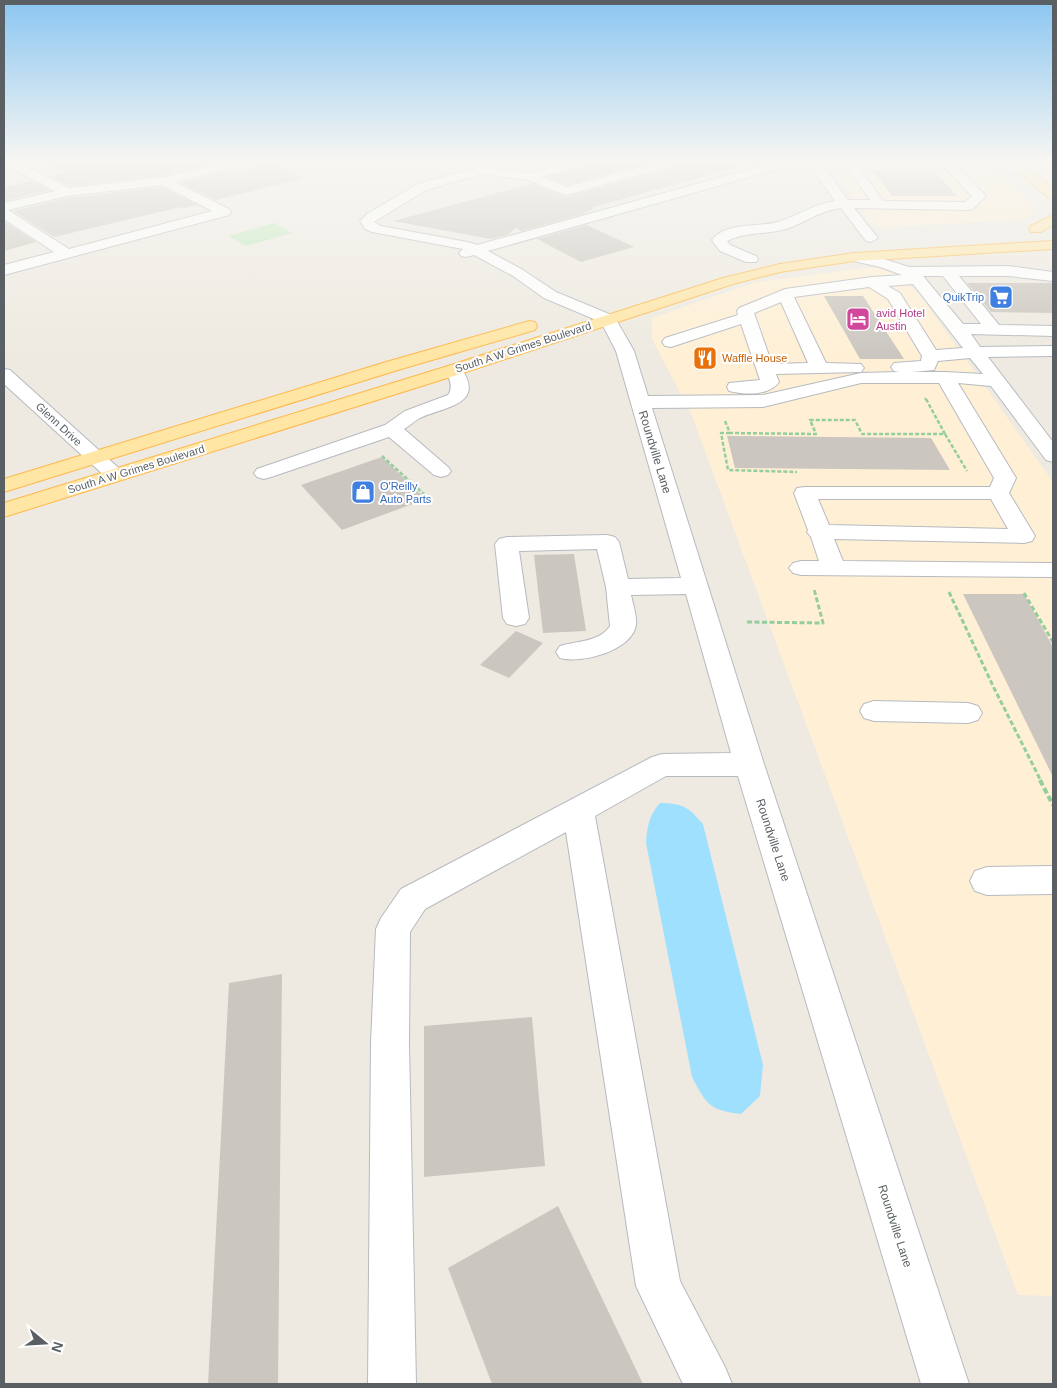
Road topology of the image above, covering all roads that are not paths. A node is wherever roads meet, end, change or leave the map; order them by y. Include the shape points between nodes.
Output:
1 (24, 226) edge
2 (173, 226) edge
3 (370, 226) edge
4 (565, 226) edge
5 (779, 226) edge
6 (852, 226) edge
7 (1037, 226) edge
8 (891, 236) dead end
9 (931, 238) dead end
10 (1052, 241) edge
11 (860, 245) junction
12 (477, 251) junction
13 (784, 251) dead end
14 (898, 253) junction
15 (67, 254) junction
16 (449, 257) dead end
17 (751, 259) junction
18 (4, 270) edge
19 (947, 271) junction
20 (912, 275) junction
21 (872, 282) junction
22 (1050, 283) edge
23 (643, 292) dead end
24 (785, 294) junction
25 (586, 310) junction
26 (606, 312) junction
27 (748, 318) junction
28 (958, 330) junction
29 (994, 330) junction
30 (1053, 331) edge
31 (671, 342) dead end
32 (1053, 351) edge
33 (975, 352) junction
34 (931, 356) junction
35 (819, 368) junction
36 (765, 369) junction
37 (454, 370) junction
38 (4, 374) edge
39 (945, 377) junction
40 (997, 381) junction
41 (639, 402) junction
42 (725, 409) junction
43 (392, 429) junction
44 (1053, 456) edge
45 (95, 459) junction
46 (441, 471) dead end
47 (264, 473) dead end
48 (115, 475) junction
49 (4, 486) edge
50 (998, 492) junction
51 (4, 510) edge
52 (818, 532) junction
53 (834, 568) junction
54 (1053, 570) edge
55 (807, 576) road end
56 (695, 586) junction
57 (618, 587) junction
58 (516, 618) dead end
59 (569, 652) dead end
60 (874, 711) dead end
61 (968, 714) dead end
62 (749, 764) junction
63 (578, 810) junction
64 (1053, 880) edge
65 (987, 881) dead end
66 (392, 1384) edge
67 (708, 1384) edge
68 (945, 1384) edge

1 - 15 street
2 - 15 street
3 - 12 street via 420,243 467,246
4 - 12 street
5 - 17 street via 732,233 719,240 725,248
6 - 11 street
7 - 10 main road, South A W Grimes Boulevard via 1029,229
8 - 11 main road, South A W Grimes Boulevard
9 - 11 main road
10 - 14 main road, South A W Grimes Boulevard
11 - 14 main road, South A W Grimes Boulevard
11 - 20 street via 884,263
11 - 26 main road, South A W Grimes Boulevard
12 - 16 street
12 - 25 street via 550,295
13 - 17 main road
14 - 20 street
15 - 18 street
17 - 23 main road
19 - 20 street
19 - 22 street via 1008,271 1033,275
19 - 29 street
20 - 21 street
20 - 28 street
21 - 24 street
21 - 34 street via 894,296
24 - 27 street via 745,311
24 - 35 street
25 - 26 street
25 - 45 main road, South A W Grimes Boulevard via 392,366
26 - 37 main road, South A W Grimes Boulevard
26 - 41 street, Roundville Lane via 625,351
27 - 31 street
27 - 36 street
28 - 29 street
28 - 33 street
29 - 30 street
32 - 33 street
33 - 34 street
33 - 40 street
34 - 35 street via 928,366
35 - 36 street
36 - 42 street via 770,382 762,387 726,387
37 - 43 street via 459,378 460,392 455,400 412,415
37 - 48 main road, South A W Grimes Boulevard
38 - 45 street, Glenn Drive
39 - 40 street
39 - 42 street via 861,378
39 - 50 street via 1005,478
40 - 44 street
41 - 42 street
41 - 56 street, Roundville Lane
43 - 46 street
43 - 47 street
45 - 48 street, Glenn Drive
45 - 49 main road, South A W Grimes Boulevard
48 - 51 main road, South A W Grimes Boulevard
50 - 52 street via 805,493
50 - 52 street via 1024,536
52 - 53 street
53 - 54 street
53 - 55 street
56 - 57 street
56 - 62 street, Roundville Lane
57 - 58 street via 607,542 507,544
57 - 59 street via 623,627 617,638 582,651
60 - 61 street
62 - 63 street via 662,765
62 - 68 street, Roundville Lane
63 - 66 street via 413,899 393,929 390,1043
63 - 67 street via 658,1286
64 - 65 street

